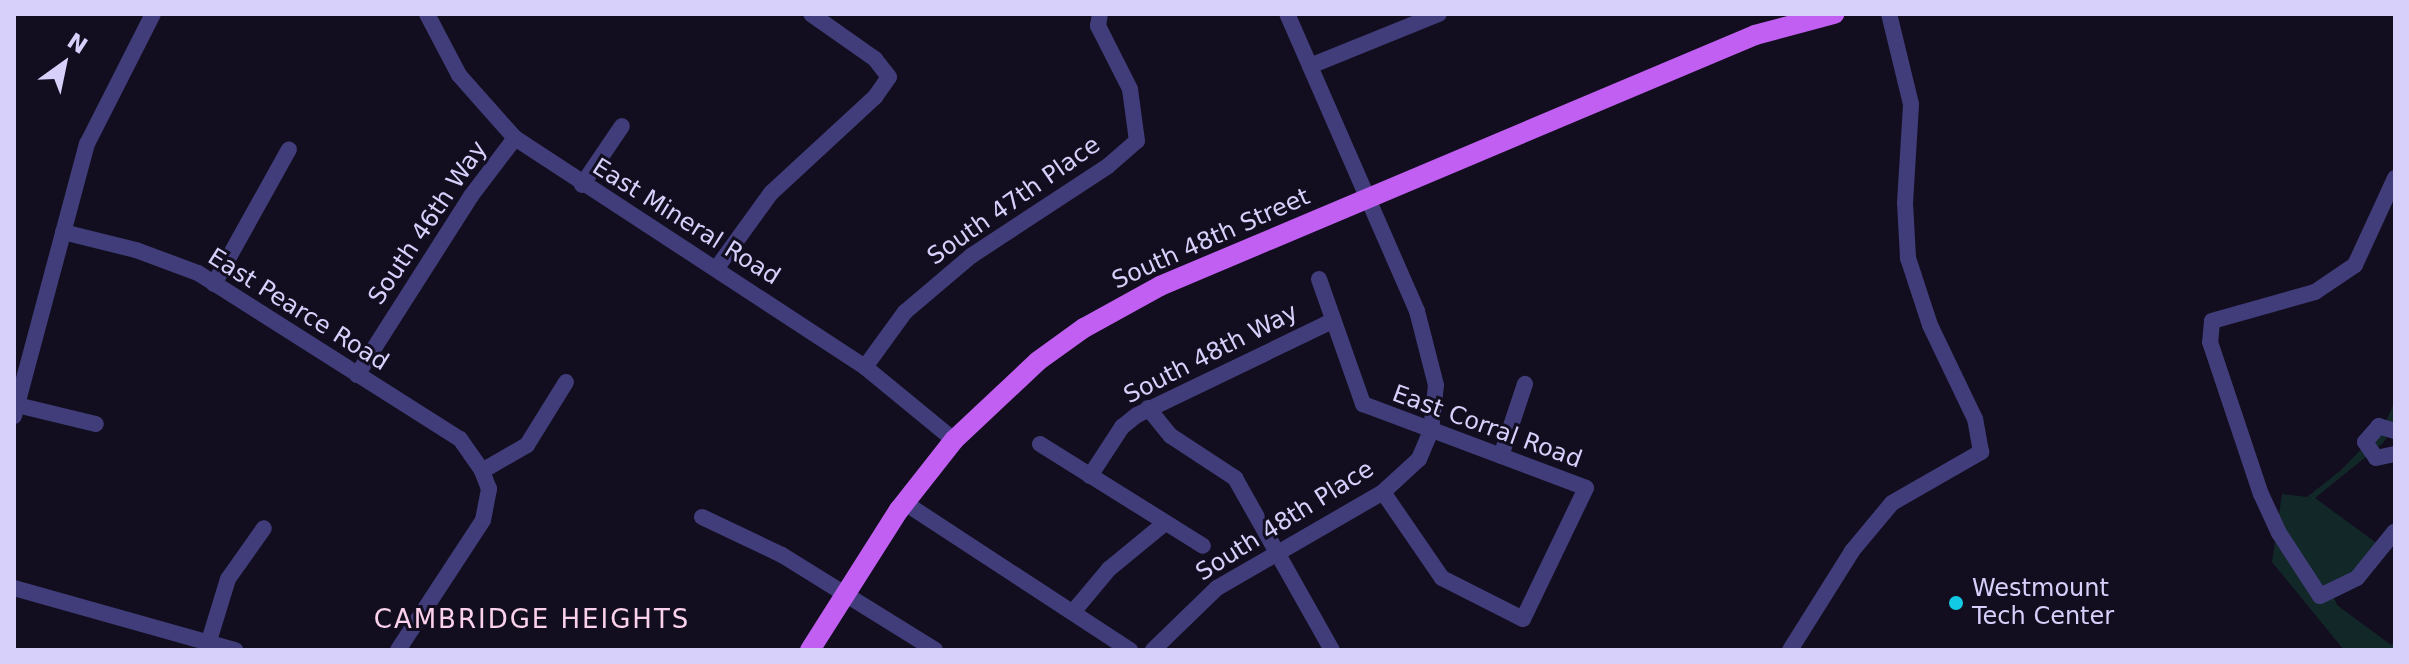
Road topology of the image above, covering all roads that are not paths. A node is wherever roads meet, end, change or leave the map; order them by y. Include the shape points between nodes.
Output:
1 (153, 14) edge
2 (427, 14) edge
3 (811, 14) edge
4 (1100, 14) edge
5 (1287, 14) edge
6 (1439, 14) edge
7 (1782, 14) edge
8 (1834, 14) edge
9 (1889, 14) edge
10 (1755, 35) junction
11 (1310, 66) junction
12 (622, 126) dead end
13 (515, 138) junction
14 (289, 149) dead end
15 (2395, 178) edge
16 (582, 185) junction
17 (1368, 199) junction
18 (63, 232) junction
19 (716, 269) junction
20 (1319, 279) dead end
21 (214, 284) junction
22 (1332, 321) junction
23 (865, 367) junction
24 (357, 375) junction
25 (566, 382) dead end
26 (1525, 384) dead end
27 (1148, 408) junction
28 (16, 410) edge
29 (96, 424) dead end
30 (1431, 431) junction
31 (2395, 431) edge
32 (954, 440) junction
33 (1040, 444) dead end
34 (2395, 454) edge
35 (1501, 456) junction
36 (482, 471) junction
37 (1090, 476) junction
38 (1383, 492) junction
39 (905, 503) junction
40 (702, 517) dead end
41 (1165, 523) junction
42 (264, 528) dead end
43 (2395, 531) edge
44 (1203, 546) dead end
45 (1276, 551) junction
46 (14, 588) edge
47 (847, 594) junction
48 (1073, 612) junction
49 (209, 641) junction
50 (235, 650) edge
51 (398, 650) edge
52 (810, 650) edge
53 (935, 650) edge
54 (1130, 650) edge
55 (1153, 650) edge
56 (1332, 650) edge
57 (1790, 650) edge

1 - 18 street via 87,144
2 - 13 street, East Mineral Road via 459,75
3 - 19 street via 875,59 889,77 875,97 771,193
4 - 23 street, South 47th Place via 1098,26 1130,89 1137,141 1108,166 971,256 905,312
5 - 11 street, South 48th Place
6 - 11 street
7 - 10 main road, South 48th Street
8 - 10 main road, South 48th Street
9 - 57 street via 1911,104 1905,203 1908,258 1930,325 1975,419 1981,452 1892,503 1852,551
10 - 17 main road, South 48th Street
11 - 17 street, South 48th Place
12 - 16 street
13 - 16 street, East Mineral Road
13 - 24 street, South 46th Way via 471,196
14 - 21 street
15 - 43 street via 2355,265 2315,292 2212,321 2210,342 2261,494 2320,596 2357,578
16 - 19 street, East Mineral Road
17 - 30 street, South 48th Place via 1417,311 1436,385
17 - 32 main road, South 48th Street via 1118,308 1038,361
18 - 21 street, East Pearce Road via 166,259
18 - 28 street
19 - 23 street, East Mineral Road
20 - 22 street, East Corral Road
21 - 24 street, East Pearce Road
22 - 27 street, South 48th Way
22 - 30 street, East Corral Road via 1363,404
23 - 32 street, East Mineral Road
24 - 36 street, East Pearce Road via 460,439
25 - 36 street via 527,445
26 - 35 street
27 - 37 street, South 48th Way via 1122,427
27 - 45 street via 1171,436 1235,478
28 - 29 street
30 - 35 street, East Corral Road
30 - 38 street, South 48th Place via 1419,459
31 - 34 street via 2384,425 2373,428 2365,442 2376,458
32 - 39 main road, South 48th Street
33 - 37 street
35 - 38 street, East Corral Road via 1586,488 1523,619 1442,578
36 - 51 street via 489,489 483,520
37 - 41 street
38 - 45 street, South 48th Place
39 - 47 main road, South 48th Street
39 - 48 street
40 - 47 street
41 - 44 street
41 - 48 street via 1109,569
42 - 49 street via 228,579
45 - 55 street, South 48th Place via 1193,607
45 - 56 street
46 - 49 street
47 - 52 main road, South 48th Street
47 - 53 street
48 - 54 street
49 - 50 street

